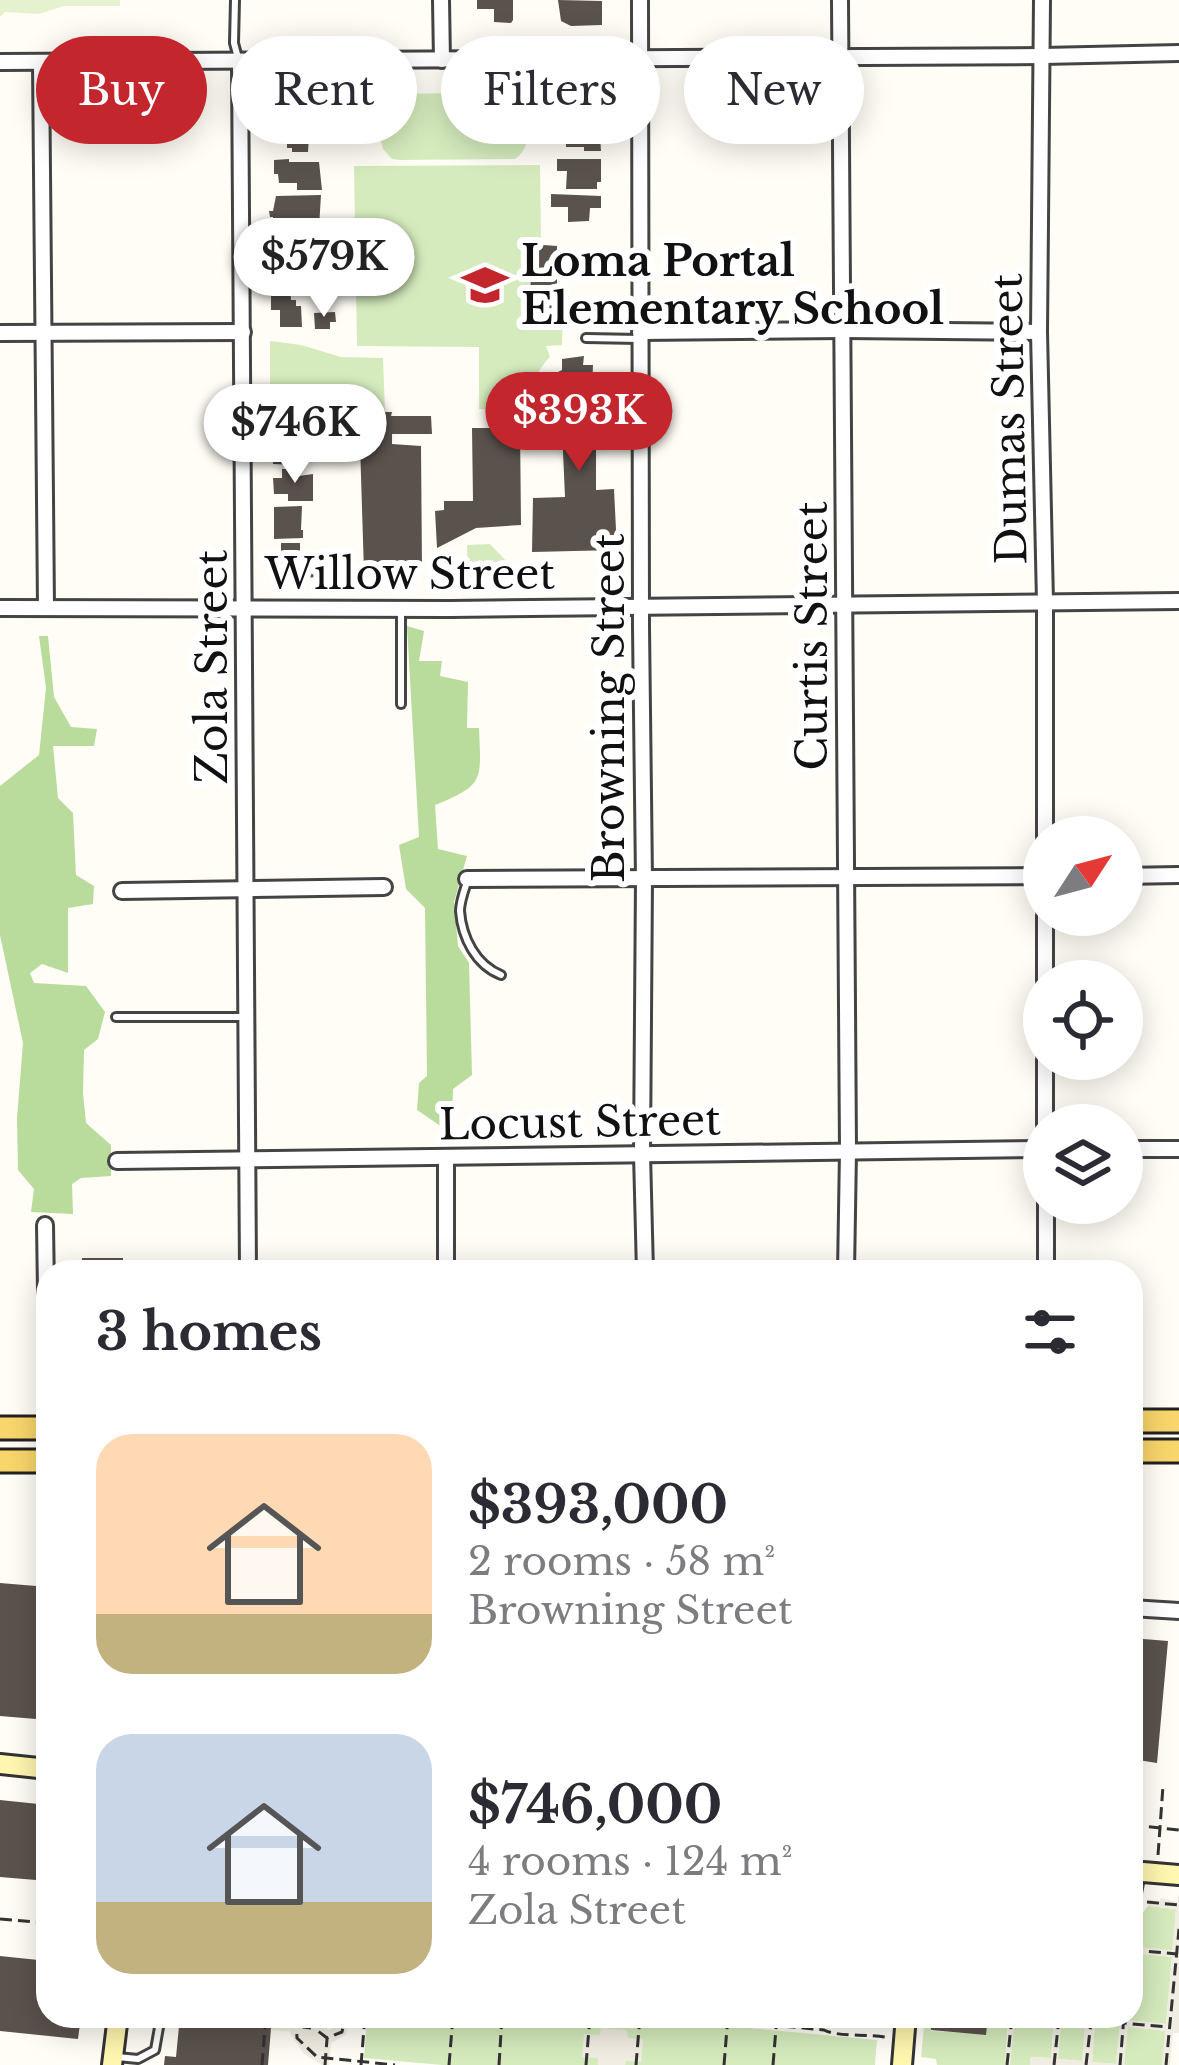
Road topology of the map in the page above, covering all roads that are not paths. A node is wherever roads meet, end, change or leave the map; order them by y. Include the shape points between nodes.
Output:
1 (235, 0) edge
2 (441, 0) edge
3 (640, 0) edge
4 (840, 0) edge
5 (1042, 0) edge
6 (234, 36) edge
7 (442, 36) edge
8 (640, 36) edge
9 (841, 36) edge
10 (1179, 52) edge
11 (864, 56) edge
12 (1042, 56) junction
13 (0, 62) edge
14 (36, 62) edge
15 (42, 144) edge
16 (241, 144) edge
17 (640, 144) edge
18 (842, 144) edge
19 (844, 329) junction
20 (243, 332) junction
21 (1039, 332) junction
22 (0, 333) edge
23 (43, 333) junction
24 (640, 335) junction
25 (586, 338) dead end
26 (1179, 601) edge
27 (1045, 602) junction
28 (844, 604) junction
29 (641, 606) junction
30 (244, 607) junction
31 (0, 608) edge
32 (46, 608) junction
33 (401, 609) junction
34 (400, 704) dead end
35 (1045, 816) edge
36 (1179, 875) edge
37 (1023, 876) edge
38 (1143, 876) edge
39 (847, 878) junction
40 (467, 879) joint
41 (644, 879) junction
42 (384, 886) dead end
43 (246, 889) junction
44 (122, 891) dead end
45 (501, 975) dead end
46 (246, 1016) junction
47 (116, 1017) dead end
48 (1143, 1149) edge
49 (1179, 1149) edge
50 (1023, 1150) edge
51 (848, 1151) junction
52 (642, 1154) junction
53 (446, 1157) junction
54 (247, 1160) junction
55 (117, 1161) dead end
56 (1046, 1224) edge
57 (45, 1225) dead end
58 (46, 1260) edge
59 (248, 1260) edge
60 (446, 1260) edge
61 (645, 1260) edge
62 (846, 1260) edge
63 (1046, 1260) edge
64 (1143, 1420) edge
65 (1179, 1420) edge
66 (36, 1426) edge
67 (0, 1428) edge
68 (1179, 1450) edge
69 (1143, 1451) edge
70 (0, 1461) edge
71 (36, 1461) edge
72 (1143, 1609) edge
73 (1179, 1611) edge
74 (0, 1764) edge
75 (36, 1767) edge
76 (1143, 1872) edge
77 (1179, 1876) edge
78 (117, 2028) edge
79 (159, 2028) edge
80 (905, 2028) edge
81 (113, 2061) edge
82 (902, 2065) edge

1 - 6 lane
2 - 7 street
3 - 8 street, Browning Street
4 - 9 street, Curtis Street
5 - 12 street, Dumas Street
10 - 12 street
11 - 12 street
12 - 21 street, Dumas Street
13 - 14 street
15 - 23 street
16 - 20 street, Zola Street
17 - 24 street, Browning Street
18 - 19 street, Curtis Street
19 - 21 street
19 - 24 street
19 - 28 street, Curtis Street
20 - 23 street
20 - 30 street, Zola Street
21 - 27 street, Dumas Street
22 - 23 street
23 - 32 street
24 - 25 lane
24 - 29 street, Browning Street
26 - 27 street, Willow Street
27 - 28 street, Willow Street
27 - 35 street, Dumas Street
28 - 29 street, Willow Street
28 - 39 street, Curtis Street
29 - 33 street, Willow Street
29 - 41 street, Browning Street
30 - 32 street, Willow Street
30 - 33 street, Willow Street
30 - 43 street, Zola Street
31 - 32 street, Willow Street
33 - 34 lane
36 - 38 street
37 - 39 street
39 - 41 street
39 - 51 street, Curtis Street
40 - 41 street
40 - 45 lane via 460,909 470,946
41 - 52 street, Browning Street
42 - 43 street
43 - 44 street
43 - 46 street, Zola Street
46 - 47 lane
46 - 54 street, Zola Street
48 - 49 street
50 - 51 street, Locust Street
51 - 52 street, Locust Street
51 - 62 street, Curtis Street
52 - 53 street, Locust Street
52 - 61 street, Browning Street
53 - 54 street, Locust Street
53 - 60 street
54 - 55 street, Locust Street
54 - 59 street, Zola Street
56 - 63 street
57 - 58 street
64 - 65 main road
66 - 67 main road
68 - 69 main road
70 - 71 main road
72 - 73 street
74 - 75 street
76 - 77 street
78 - 81 street
79 - 81 lane via 155,2050
80 - 82 street

